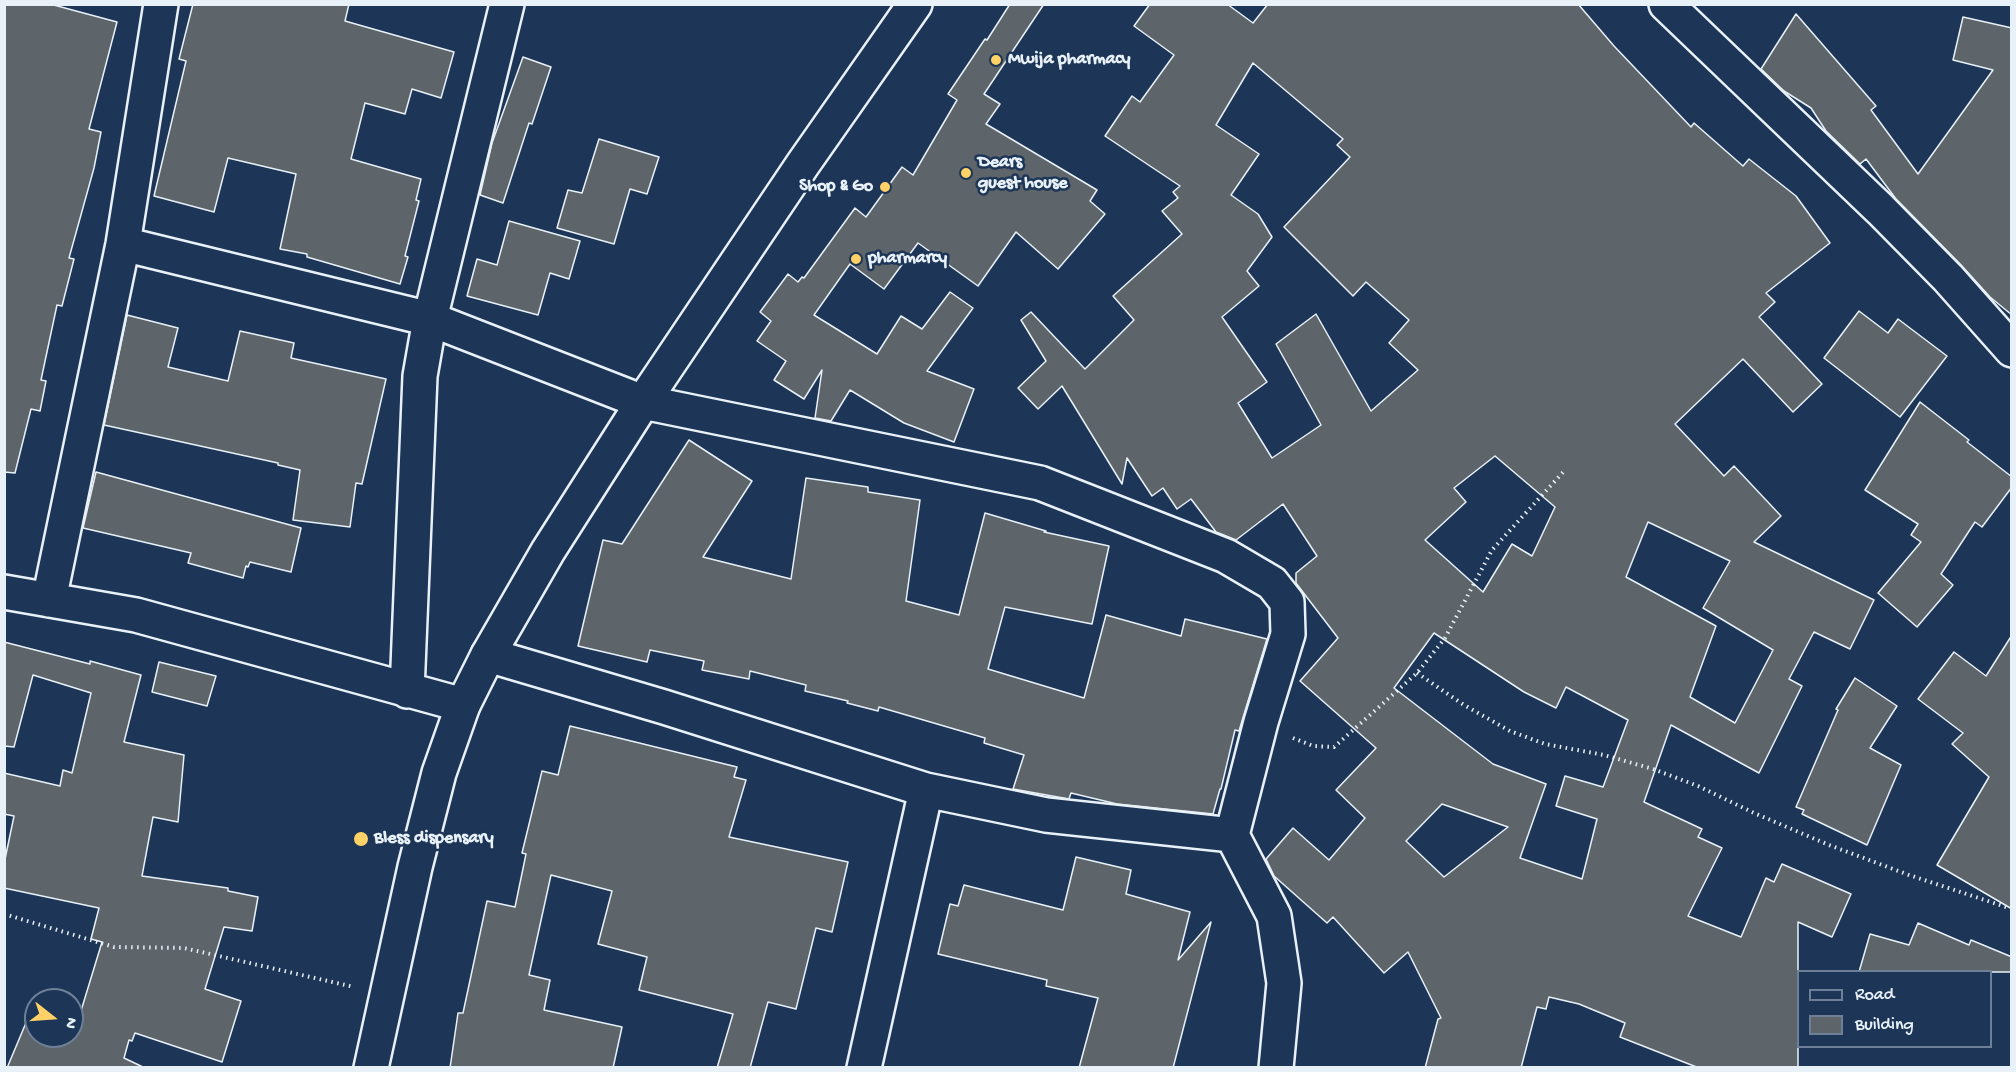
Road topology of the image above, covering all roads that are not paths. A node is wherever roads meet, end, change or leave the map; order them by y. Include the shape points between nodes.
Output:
1 (161, 4) edge
2 (507, 4) edge
3 (915, 4) edge
4 (1666, 4) edge
5 (123, 244) junction
6 (430, 319) junction
7 (2012, 350) edge
8 (643, 402) junction
9 (4, 592) edge
10 (49, 600) junction
11 (488, 655) junction
12 (408, 691) junction
13 (463, 705) junction
14 (926, 790) junction
15 (1232, 835) junction
16 (371, 1068) edge
17 (864, 1068) edge
18 (1276, 1068) edge

1 - 5 street
2 - 6 street
3 - 8 street
4 - 7 street via 1881,210
5 - 6 street
5 - 10 street
6 - 8 street
6 - 12 street via 420,376
8 - 11 street via 548,551
8 - 15 street via 1040,483 1226,556 1272,583 1287,602 1288,634 1260,722
9 - 10 street
10 - 12 street via 136,615
11 - 13 street
11 - 14 street
12 - 13 street
13 - 16 street via 428,815
14 - 15 street via 1046,814
14 - 17 street
15 - 18 street via 1274,916 1284,983

